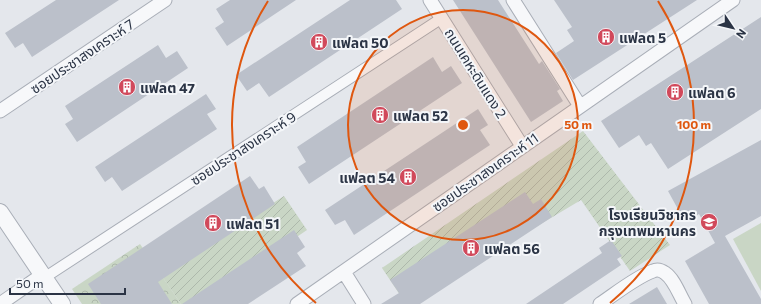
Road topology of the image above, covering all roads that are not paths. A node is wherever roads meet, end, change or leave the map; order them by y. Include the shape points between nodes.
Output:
1 (165, 0) edge
2 (430, 0) edge
3 (513, 0) edge
4 (733, 0) edge
5 (442, 18) junction
6 (580, 106) junction
7 (0, 111) edge
8 (522, 146) junction
9 (0, 212) edge
10 (344, 272) junction
11 (43, 276) junction
12 (0, 304) edge
13 (62, 304) edge
14 (297, 304) edge
15 (364, 304) edge
16 (600, 304) edge
17 (685, 304) edge

1 - 7 street, ซอยประชาสงเคราะห์ 7
2 - 5 street, ถนนเคหะดินแดง 2
3 - 6 street
4 - 6 street, ซอยประชาสงเคราะห์ 11
5 - 8 street, ถนนเคหะดินแดง 2
5 - 11 street, ซอยประชาสงเคราะห์ 9
6 - 8 street, ซอยประชาสงเคราะห์ 11
8 - 10 street, ซอยประชาสงเคราะห์ 11
9 - 11 street
10 - 14 street, ซอยประชาสงเคราะห์ 11
10 - 15 street
11 - 12 street
11 - 13 street
16 - 17 street via 654,270 666,273

